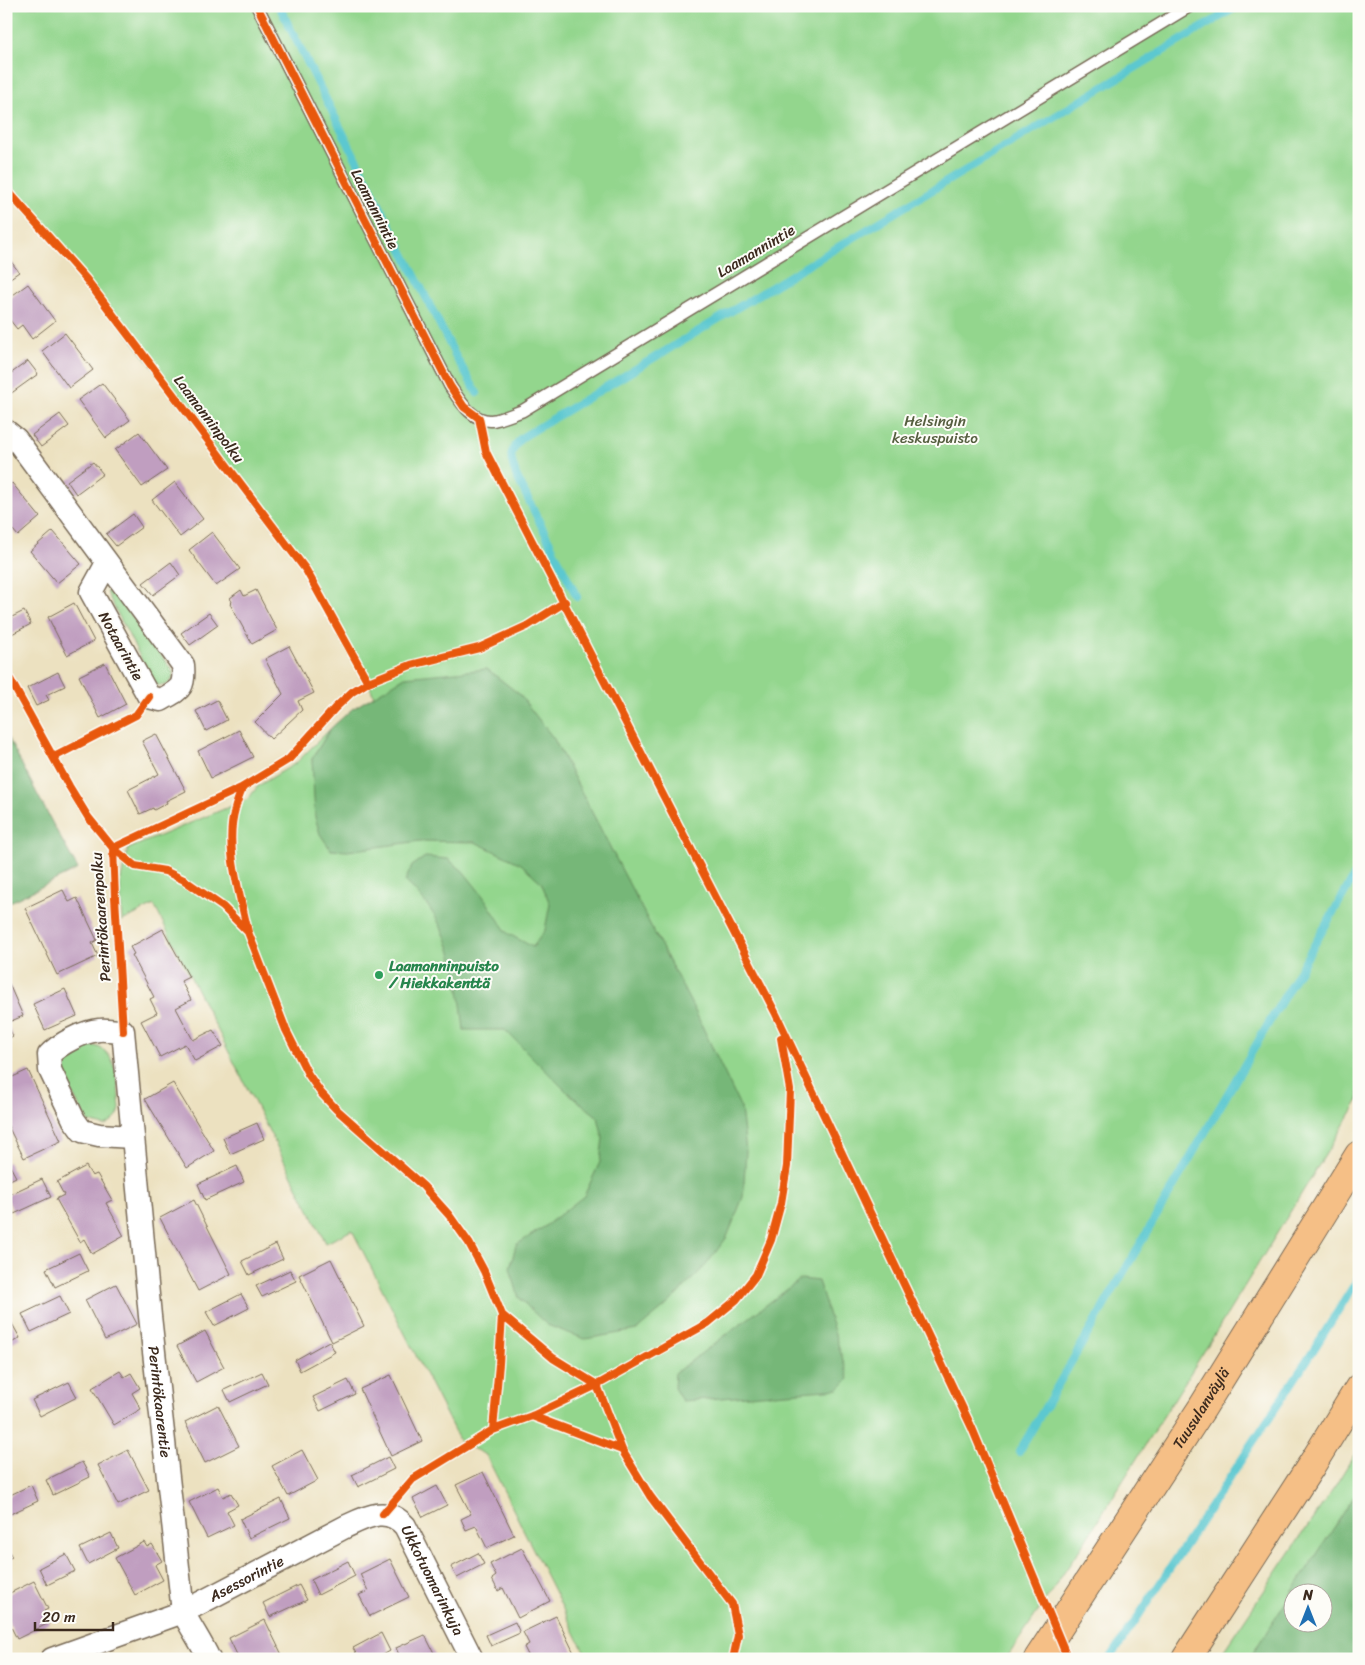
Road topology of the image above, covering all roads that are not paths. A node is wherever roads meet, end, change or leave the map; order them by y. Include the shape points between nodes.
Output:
1 (256, 6) edge
2 (1190, 6) edge
3 (6, 431) edge
4 (107, 563) junction
5 (132, 1137) junction
6 (1359, 1155) edge
7 (1359, 1388) edge
8 (383, 1514) joint
9 (183, 1612) junction
10 (52, 1659) edge
11 (210, 1659) edge
12 (472, 1659) edge
13 (1038, 1659) edge
14 (1186, 1659) edge

1 - 2 lane, Laamannintie via 450,386 464,407 479,418 493,420 522,411
3 - 4 street, Notaarintie via 16,439
4 - 4 street, Notaarintie via 183,665 184,678 180,689 161,700 149,697 91,592
5 - 5 street, Perintökaarentie via 123,1031 98,1030 57,1046 49,1054 50,1070 82,1131
5 - 9 street, Perintökaarentie
6 - 13 highway, Tuusulanväylä via 1202,1408
7 - 14 highway
8 - 9 street, Asessorintie via 345,1526
8 - 12 street, Ukkotuomarinkuja via 399,1518 405,1526
9 - 10 street, Asessorintie
9 - 11 street, Perintökaarentie

